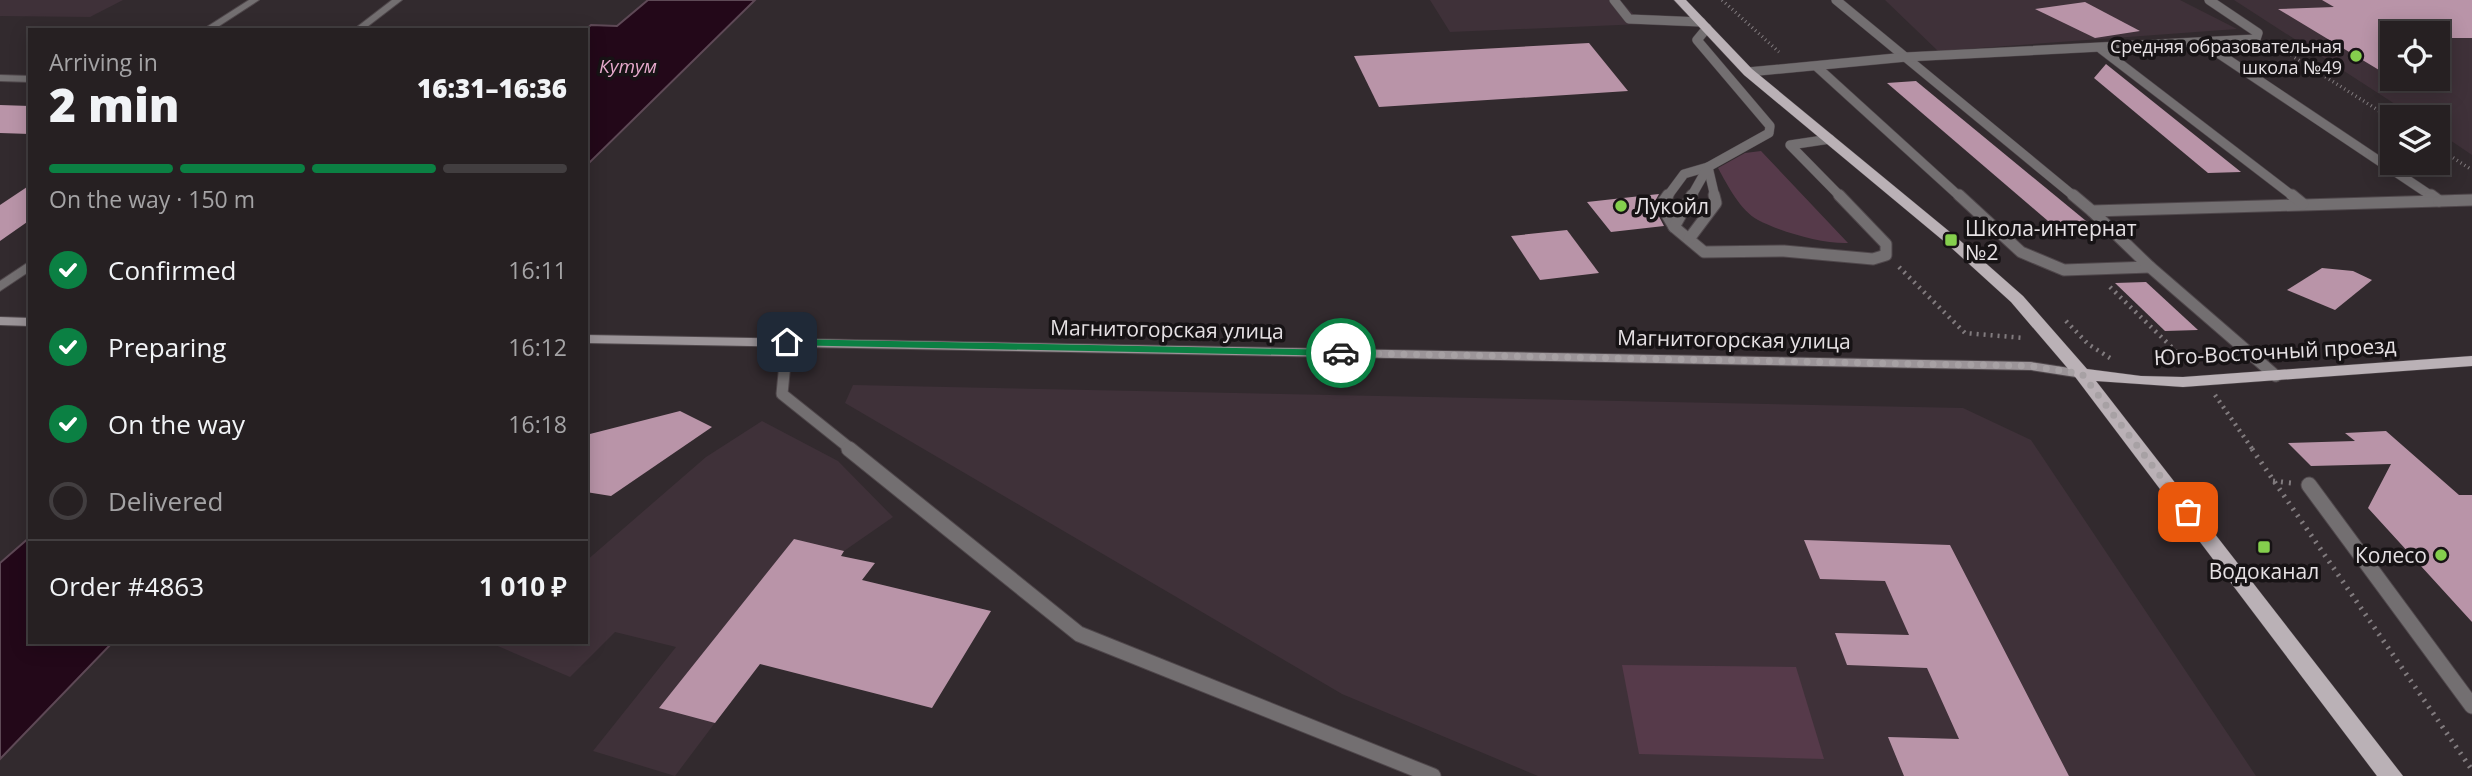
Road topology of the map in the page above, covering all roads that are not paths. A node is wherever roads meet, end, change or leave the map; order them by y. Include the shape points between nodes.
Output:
1 (255, 0) edge
2 (398, 0) edge
3 (1614, 0) edge
4 (1680, 0) edge
5 (1836, 0) edge
6 (2209, 0) edge
7 (1704, 25) junction
8 (209, 28) edge
9 (360, 28) edge
10 (2203, 43) junction
11 (2101, 49) junction
12 (1906, 57) junction
13 (1816, 67) junction
14 (1748, 72) junction
15 (0, 78) edge
16 (28, 79) edge
17 (1830, 139) junction
18 (1708, 167) junction
19 (2472, 200) edge
20 (2439, 201) junction
21 (2303, 204) junction
22 (2092, 211) junction
23 (1674, 227) junction
24 (1689, 239) junction
25 (28, 266) edge
26 (2150, 267) junction
27 (0, 287) edge
28 (0, 321) edge
29 (28, 322) edge
30 (588, 338) edge
31 (787, 342) junction
32 (2472, 361) edge
33 (2082, 374) junction
34 (2276, 376) junction
35 (2309, 485) dead end
36 (2472, 706) edge
37 (1433, 776) edge
38 (2391, 776) edge

1 - 8 street
2 - 9 street
3 - 7 lane via 1629,19
4 - 7 main road
5 - 12 lane
6 - 10 lane via 2258,33 2256,39
7 - 14 main road
7 - 18 lane via 1697,40 1770,127 1769,133
10 - 11 lane
10 - 20 lane
11 - 12 lane
11 - 21 lane
12 - 13 lane
12 - 22 lane
13 - 14 lane
13 - 26 lane via 2021,252 2064,270
14 - 17 main road
15 - 16 street
17 - 24 lane via 1790,145 1886,244 1886,255 1873,259 1784,251 1704,252
17 - 33 main road via 2017,299
18 - 23 lane
18 - 23 lane via 1684,173 1661,205
18 - 24 lane via 1716,203
19 - 20 lane
20 - 21 lane
21 - 22 lane
22 - 26 lane
23 - 24 lane
25 - 27 street
26 - 34 lane
28 - 29 main road
30 - 31 main road, Магнитогорская улица
31 - 33 main road, Магнитогорская улица via 2031,366
31 - 37 lane via 782,394 1079,634
32 - 34 main road, Юго-Восточный проезд
33 - 34 main road, Юго-Восточный проезд via 2183,382
33 - 38 main road
35 - 36 lane

